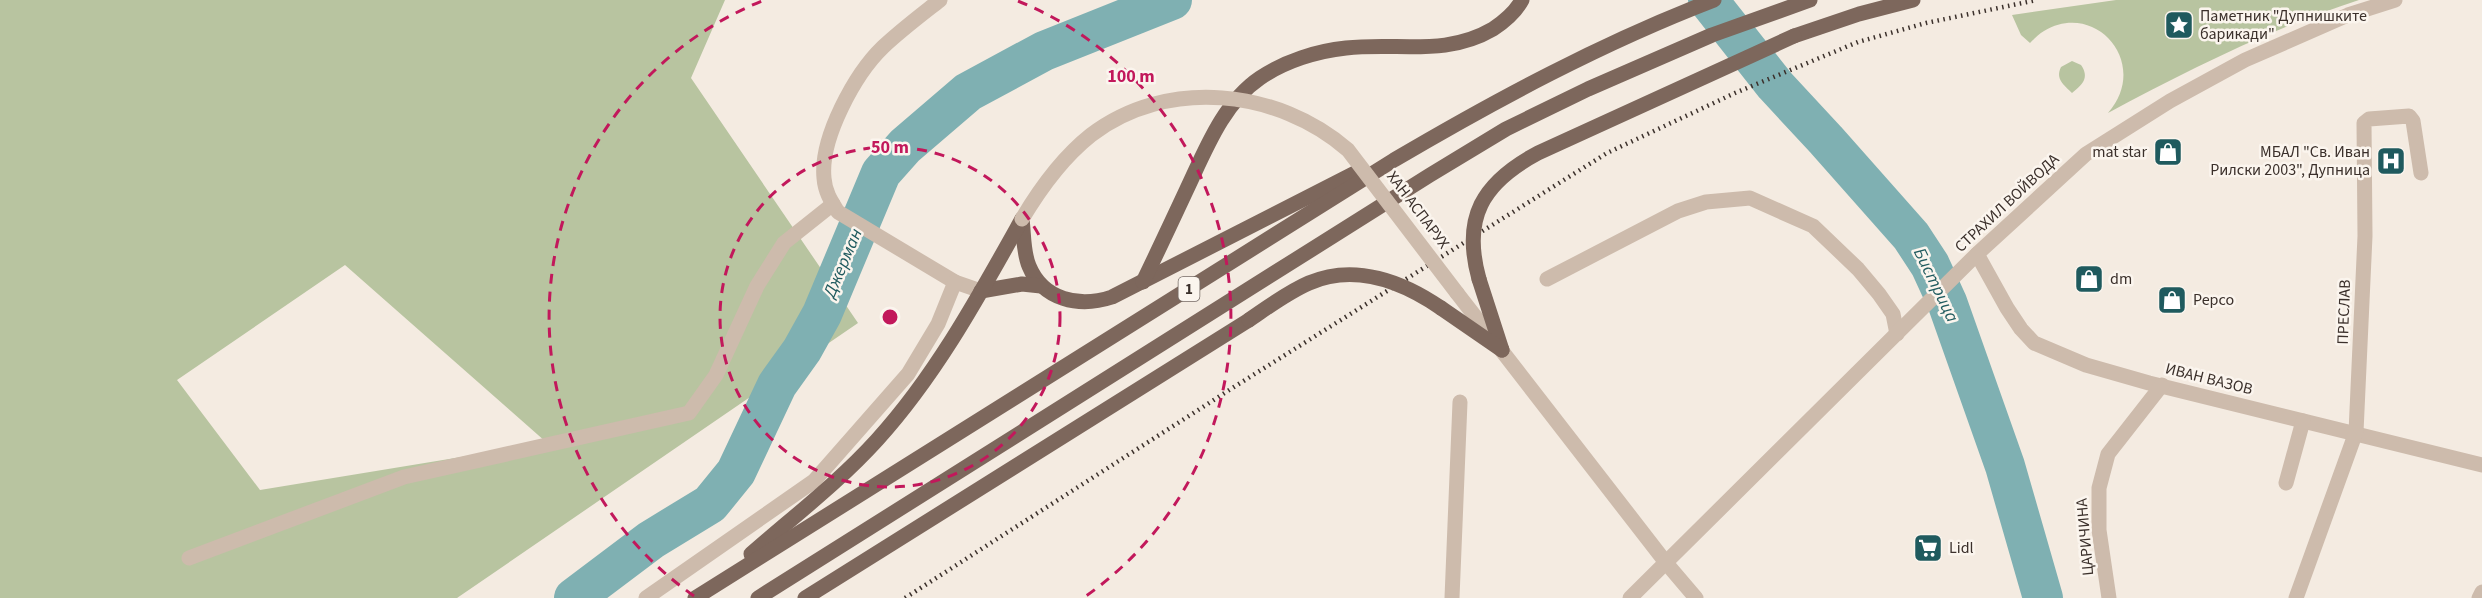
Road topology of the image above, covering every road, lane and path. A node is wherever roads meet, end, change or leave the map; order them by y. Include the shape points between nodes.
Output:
1 (940, 0) edge
2 (1522, 0) edge
3 (1714, 0) edge
4 (1810, 0) edge
5 (1912, 0) edge
6 (2395, 0) edge
7 (1480, 110) junction
8 (2421, 173) dead end
9 (835, 208) junction
10 (1022, 219) junction
11 (1977, 254) junction
12 (1547, 279) dead end
13 (956, 282) junction
14 (1143, 282) junction
15 (1041, 285) junction
16 (981, 291) junction
17 (1897, 334) junction
18 (1502, 350) junction
19 (2162, 386) junction
20 (1460, 402) dead end
21 (2302, 421) junction
22 (2356, 432) junction
23 (2482, 465) edge
24 (2286, 483) dead end
25 (189, 558) dead end
26 (1667, 564) junction
27 (720, 582) junction
28 (2482, 592) edge
29 (646, 598) edge
30 (694, 598) edge
31 (758, 598) edge
32 (805, 598) edge
33 (1452, 598) edge
34 (1630, 598) edge
35 (1696, 598) edge
36 (2109, 598) edge
37 (2296, 598) edge
38 (2479, 598) edge

1 - 9 street via 882,47 838,115 823,177
2 - 14 main road via 1499,25 1470,41 1450,46 1368,46 1324,51 1260,78 1233,104 1212,138
3 - 7 main road, 1
4 - 31 main road, 1 via 1712,35 1506,129
5 - 18 main road, bridge via 1794,36 1538,153 1511,170 1487,196 1472,230 1479,279
6 - 11 street, СТРАХИЛ ВОЙВОДА via 2296,36 2170,100 2086,154
7 - 14 main road
7 - 27 main road, 1
8 - 22 street, ПРЕСЛАВ via 2414,121 2409,116 2369,119 2364,123 2365,236
9 - 13 street
9 - 25 street via 784,243 757,286 716,375 689,413 404,477
10 - 15 main road via 1027,259
10 - 16 main road
10 - 18 street, ХАН АСПАРУХ, bridge via 1047,180 1072,152 1126,115 1155,104 1193,98 1254,101 1300,118 1348,150
11 - 17 street, СТРАХИЛ ВОЙВОДА
11 - 19 street, ИВАН ВАЗОВ via 2020,329 2034,343 2086,365
12 - 17 street via 1678,211 1706,202 1750,198 1813,226 1858,269 1893,314
13 - 16 street
13 - 29 street via 938,324 908,374 814,481
14 - 15 main road via 1112,297 1083,303 1069,301
15 - 16 main road
16 - 27 main road via 905,406 876,442
17 - 26 street, СТРАХИЛ ВОЙВОДА
18 - 26 street, ХАН АСПАРУХ
18 - 32 main road, bridge via 1409,288 1379,278 1349,276 1310,283
19 - 21 street, ИВАН ВАЗОВ
19 - 36 street, ЦАРИЧИНА via 2108,454 2099,488 2099,530
20 - 33 street
21 - 22 street, ИВАН ВАЗОВ
21 - 24 street
22 - 23 street, ИВАН ВАЗОВ
22 - 37 street, ПРЕСЛАВ
26 - 34 street, СТРАХИЛ ВОЙВОДА
26 - 35 street, ХАН АСПАРУХ
27 - 30 main road, 1
28 - 38 street

